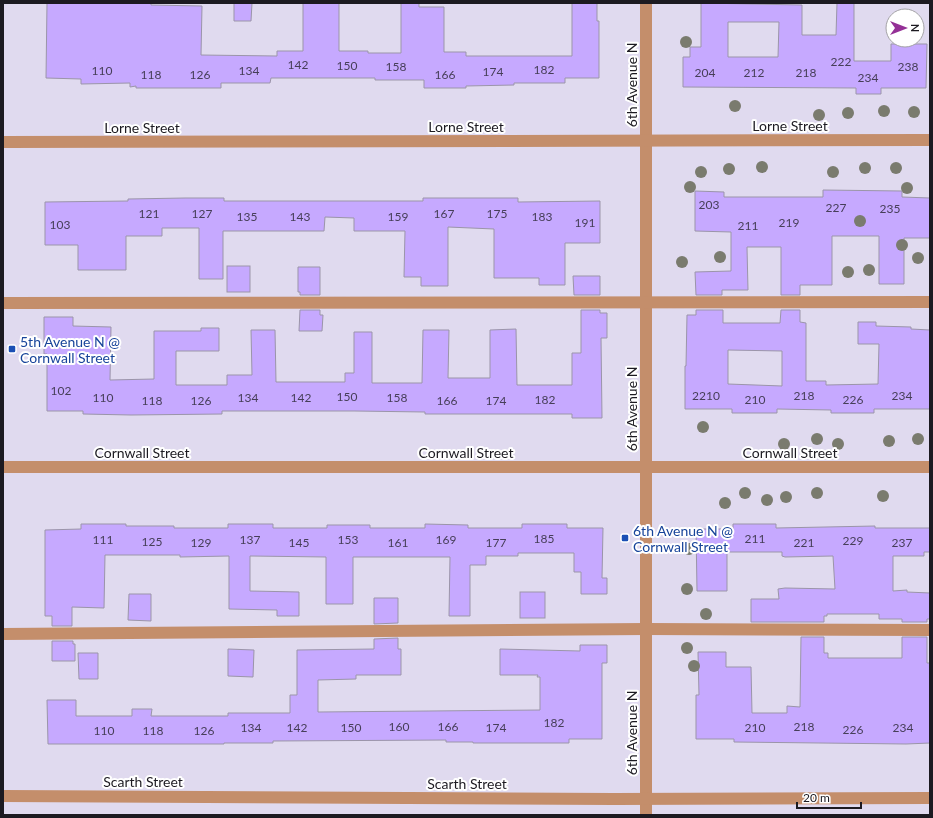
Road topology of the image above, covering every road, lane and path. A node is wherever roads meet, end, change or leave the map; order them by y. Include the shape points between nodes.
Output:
1 (646, 3) edge
2 (930, 140) edge
3 (646, 141) junction
4 (3, 142) edge
5 (3, 302) edge
6 (930, 302) edge
7 (646, 303) junction
8 (3, 467) edge
9 (646, 467) junction
10 (930, 467) edge
11 (646, 629) junction
12 (930, 630) edge
13 (3, 634) edge
14 (3, 796) edge
15 (930, 798) edge
16 (646, 799) junction
17 (646, 815) edge

1 - 3 street, 6th Avenue N
2 - 3 street, Lorne Street
3 - 4 street, Lorne Street
3 - 7 street, 6th Avenue N
5 - 7 street
6 - 7 street
7 - 9 street, 6th Avenue N
8 - 9 street, Cornwall Street
9 - 10 street, Cornwall Street
9 - 11 street, 6th Avenue N
11 - 12 street
11 - 13 street
11 - 16 street, 6th Avenue N
14 - 16 street, Scarth Street
15 - 16 street, Scarth Street
16 - 17 street, 6th Avenue N

